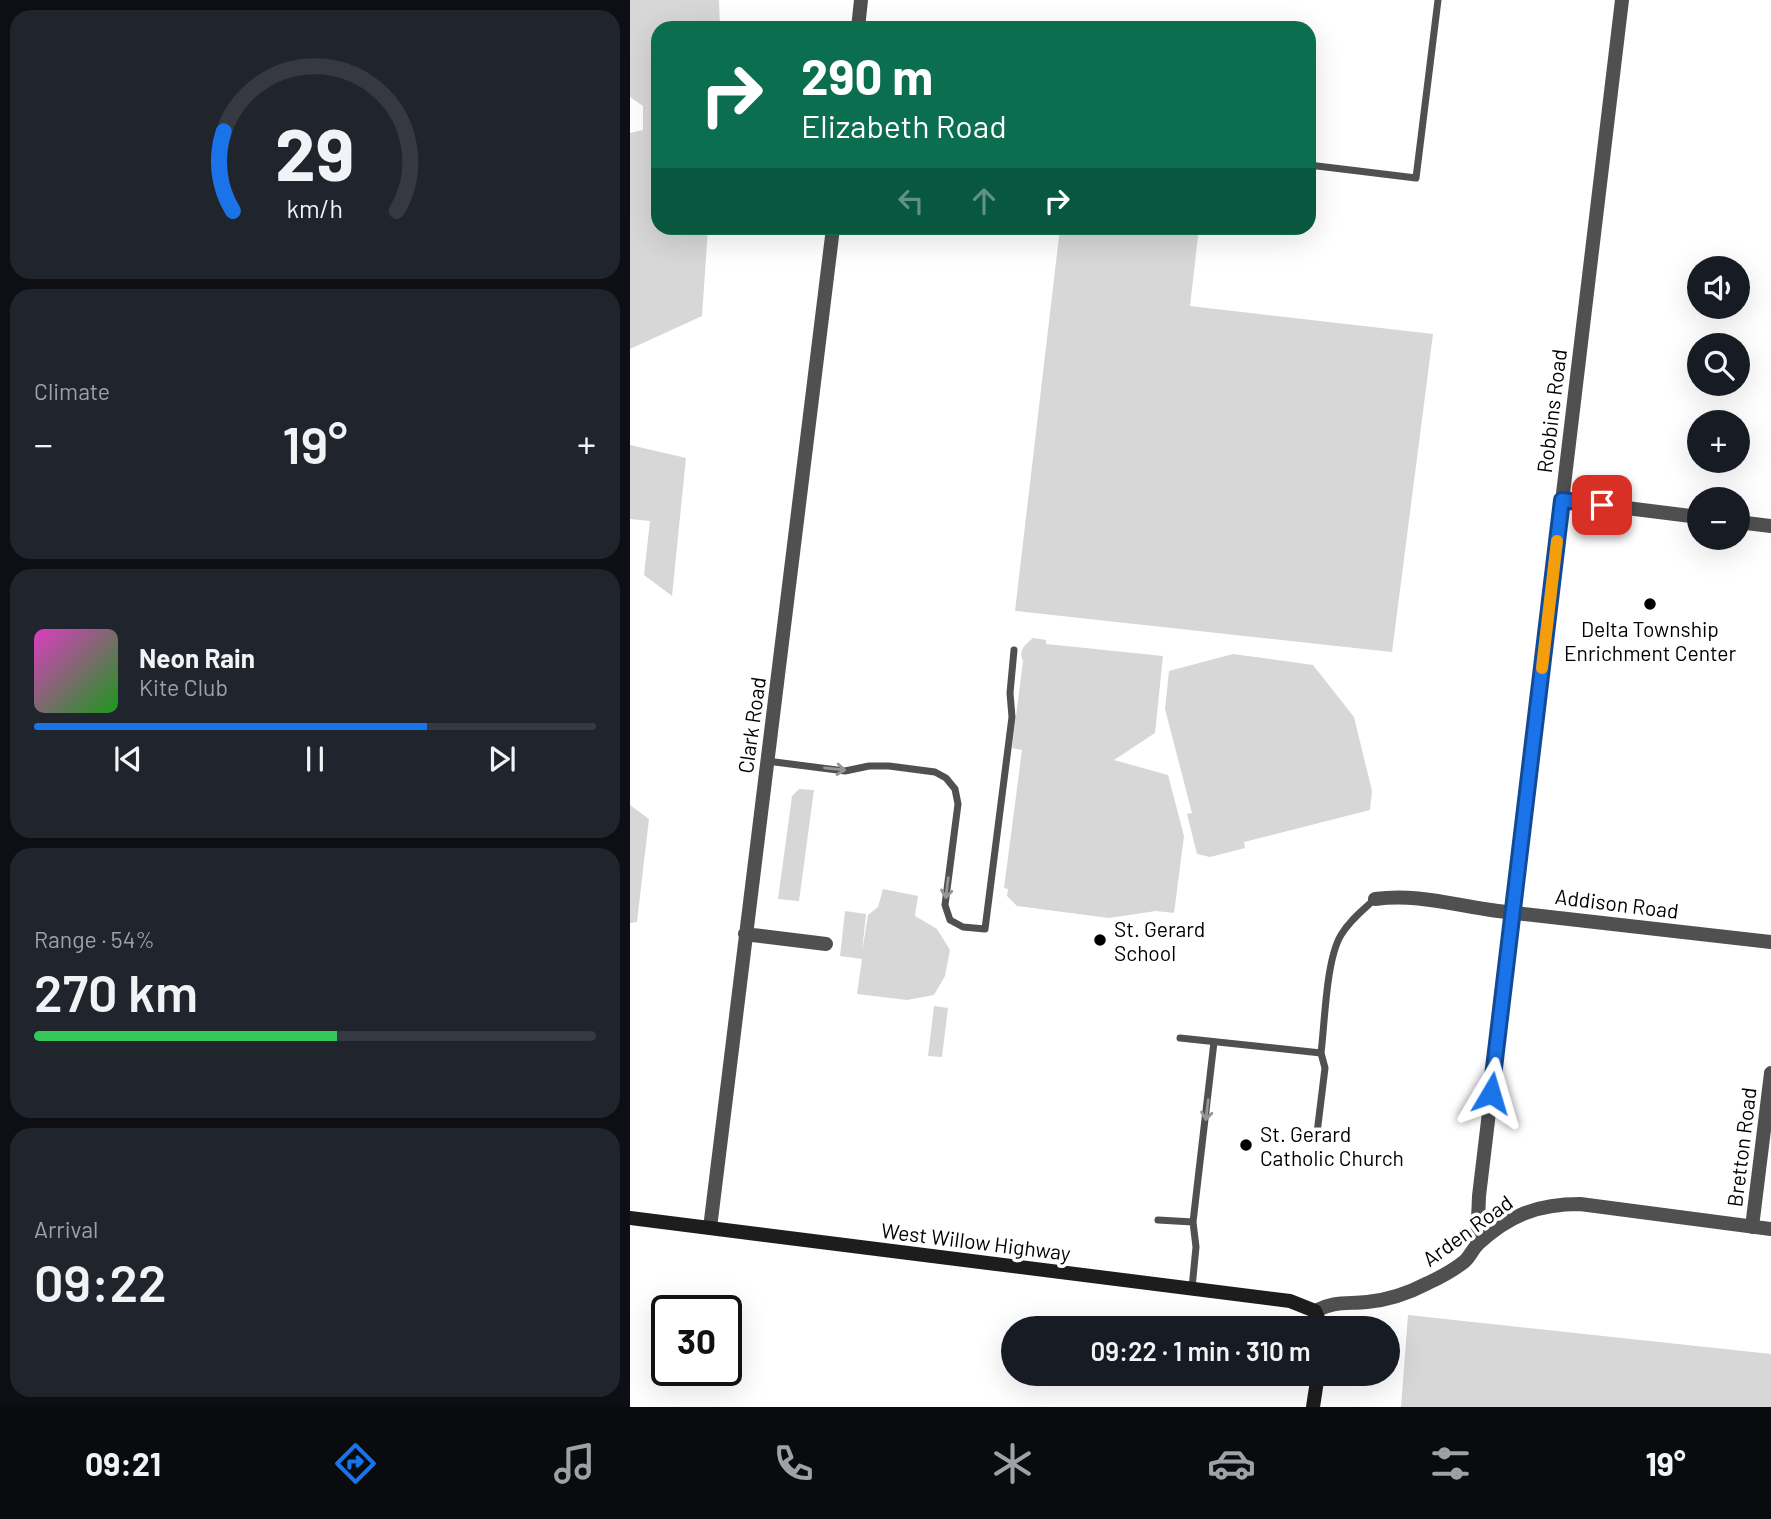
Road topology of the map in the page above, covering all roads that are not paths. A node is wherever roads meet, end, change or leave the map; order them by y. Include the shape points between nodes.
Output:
1 (861, 0) edge
2 (1438, 0) edge
3 (1622, 0) edge
4 (859, 21) edge
5 (1316, 166) edge
6 (832, 235) edge
7 (1562, 500) junction
8 (1687, 516) edge
9 (1750, 523) edge
10 (1771, 526) edge
11 (1014, 650) dead end
12 (767, 761) junction
13 (1375, 900) joint
14 (1513, 912) junction
15 (745, 934) junction
16 (1771, 942) edge
17 (826, 944) dead end
18 (1180, 1038) dead end
19 (1214, 1042) junction
20 (1321, 1053) junction
21 (1771, 1073) edge
22 (1317, 1133) dead end
23 (630, 1219) edge
24 (1158, 1220) dead end
25 (1193, 1222) junction
26 (1752, 1227) junction
27 (710, 1228) junction
28 (1771, 1229) edge
29 (1477, 1245) junction
30 (1192, 1290) junction
31 (1315, 1311) junction
32 (1317, 1316) edge
33 (1316, 1386) edge
34 (1313, 1407) edge

1 - 4 street
2 - 5 lane via 1416,178
3 - 7 street, Robbins Road
6 - 12 street, Clark Road
7 - 8 street
7 - 14 street, Robbins Road
9 - 10 street
12 -> 11 lane via 845,771 889,766 946,778 955,789 958,804 945,905 950,920 963,927 985,929 1012,717
12 - 15 street, Clark Road
13 - 14 street, Addison Road via 1399,896
13 - 20 lane via 1351,922 1333,953
14 - 16 street, Addison Road
14 - 29 street, Robbins Road
15 - 17 street
15 - 27 street, Clark Road
18 - 19 lane
19 - 20 lane
19 -> 25 lane
20 - 22 lane via 1325,1068
21 - 26 street, Bretton Road
23 - 27 street, West Willow Highway
24 - 25 lane
25 - 30 lane
26 - 28 street, Arden Road
26 - 29 street, Arden Road via 1553,1204 1505,1223
27 - 30 street, West Willow Highway
29 - 31 street, Arden Road via 1446,1274 1405,1293 1368,1302 1330,1303
30 - 31 street, West Willow Highway via 1290,1301
31 - 32 street
33 - 34 street

